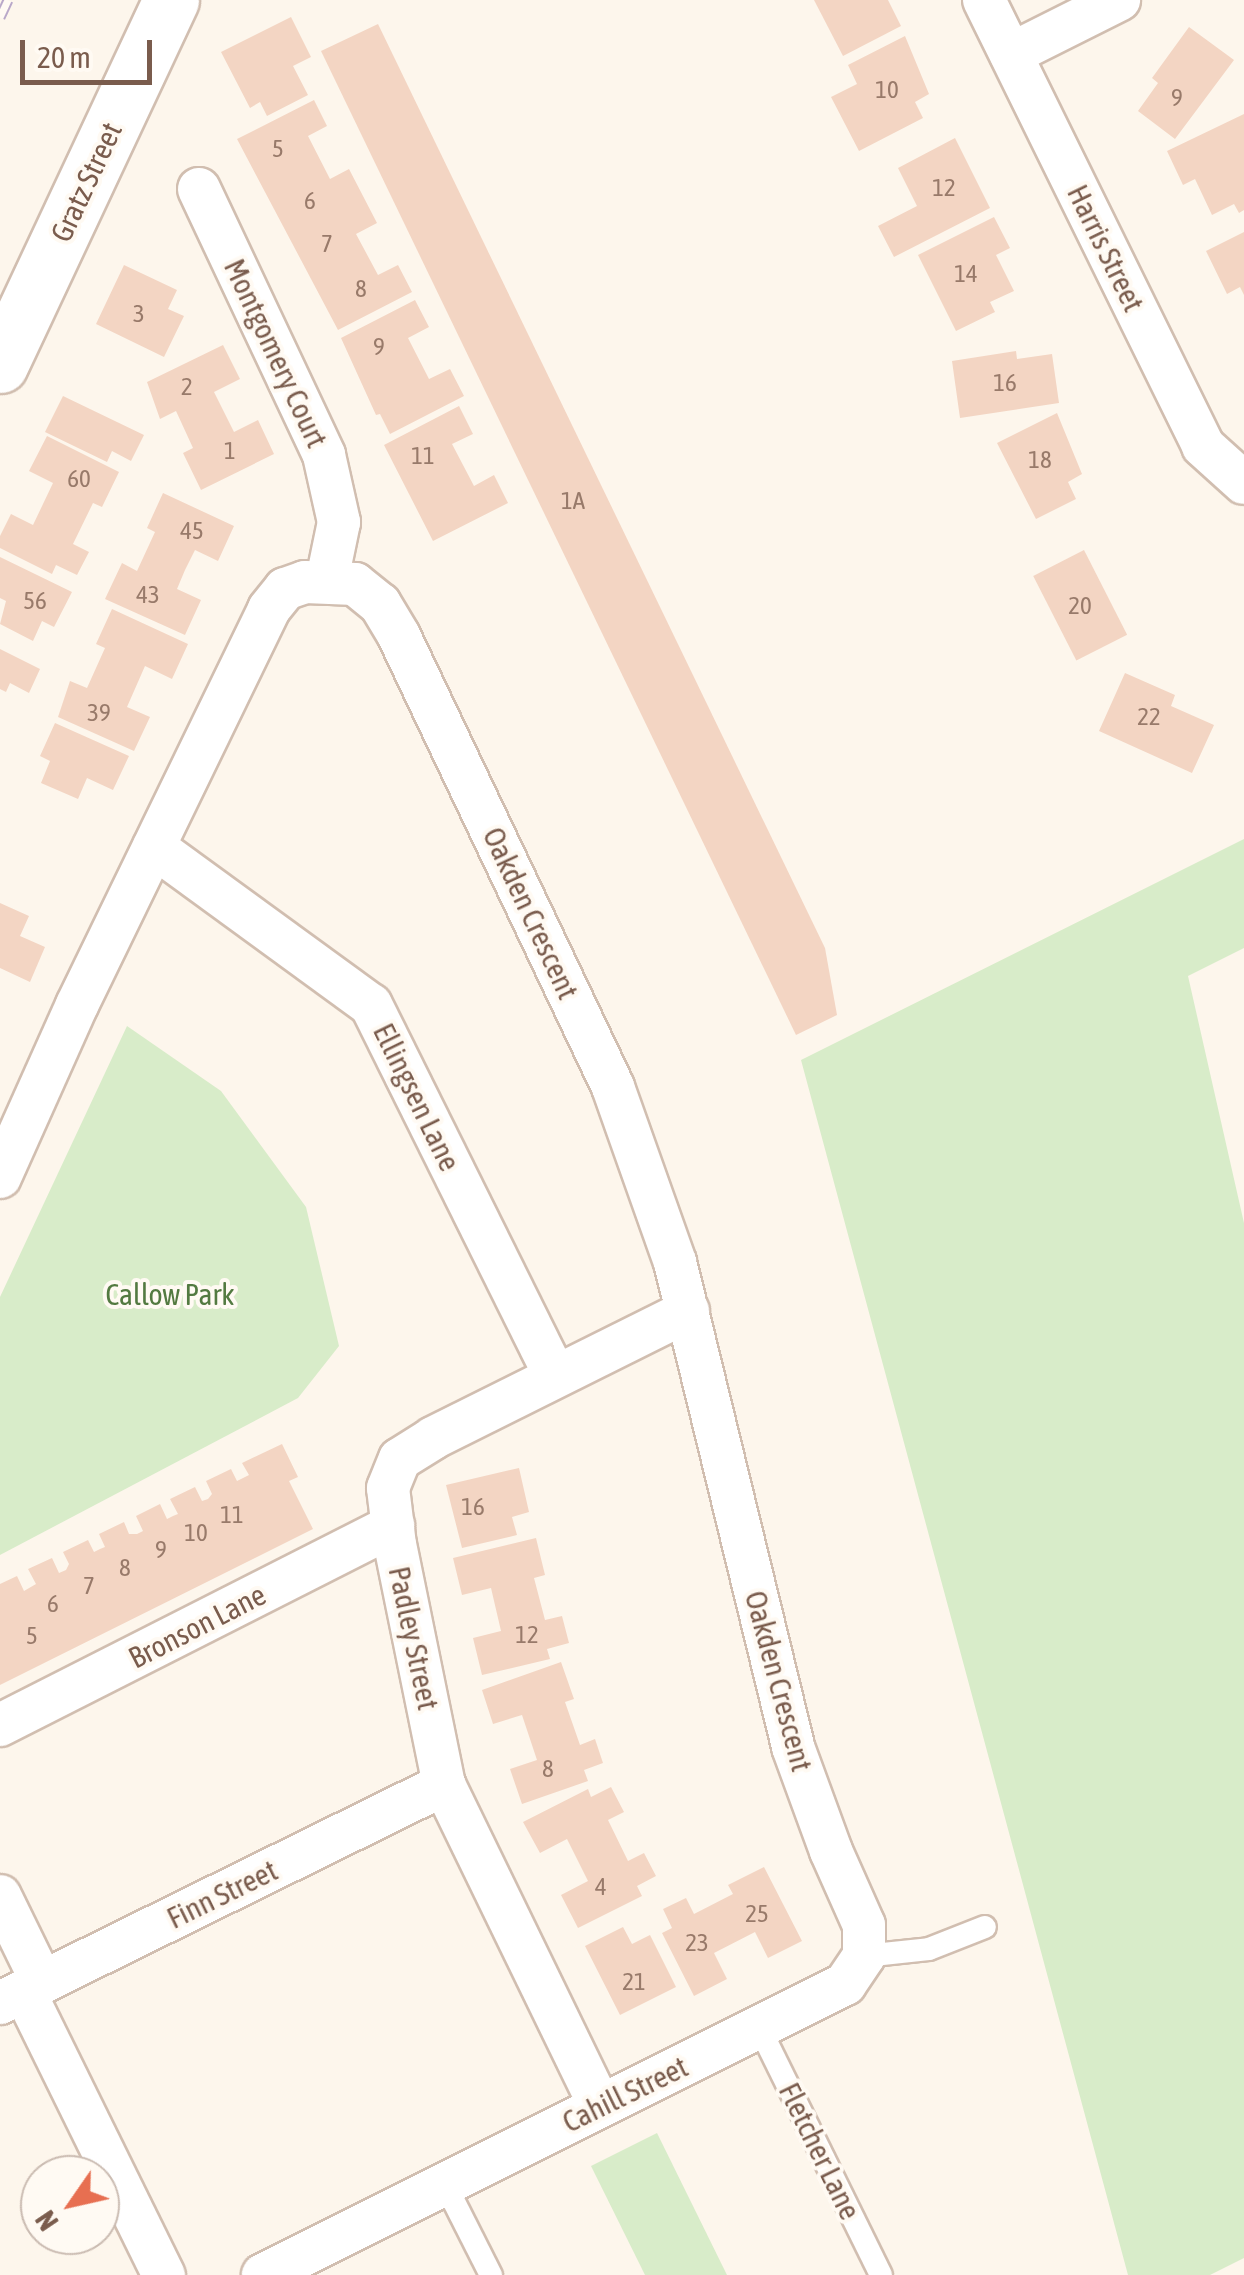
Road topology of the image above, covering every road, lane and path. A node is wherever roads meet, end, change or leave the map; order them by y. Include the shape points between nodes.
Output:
1 (171, 0) edge
2 (984, 0) edge
3 (1119, 0) edge
4 (1011, 54) junction
5 (199, 189) dead end
6 (0, 365) edge
7 (1244, 483) edge
8 (327, 580) junction
9 (154, 846) junction
10 (0, 1177) edge
11 (688, 1311) junction
12 (555, 1376) junction
13 (393, 1526) junction
14 (0, 1725) edge
15 (444, 1785) junction
16 (0, 1896) edge
17 (984, 1927) dead end
18 (864, 1956) junction
19 (22, 1992) edge
20 (759, 2028) junction
21 (600, 2106) junction
22 (445, 2184) junction
23 (164, 2275) edge
24 (264, 2275) edge
25 (492, 2275) edge
26 (880, 2275) edge

1 - 6 street, Gratz Street
2 - 4 street, Harris Street
3 - 4 street
4 - 7 street, Harris Street via 1203,446
5 - 8 street, Montgomery Court via 324,455 339,522
8 - 9 street via 285,589 269,609
8 - 11 street, Oakden Crescent via 355,584 380,604 398,636 613,1087
9 - 10 street
9 - 12 street, Ellingsen Lane via 372,1005
11 - 12 street, Padley Street
11 - 18 street, Oakden Crescent via 792,1747 864,1925
12 - 13 street, Padley Street via 400,1459 388,1488
13 - 14 street, Bronson Lane
13 - 15 street, Padley Street
15 - 19 street, Finn Street
15 - 21 street, Padley Street
16 - 19 street
17 - 18 lane via 929,1950
18 - 20 street, Cahill Street via 845,1984
19 - 23 street
20 - 21 street, Cahill Street
20 - 26 lane, Fletcher Lane
21 - 22 street, Cahill Street
22 - 24 street, Cahill Street
22 - 25 lane

